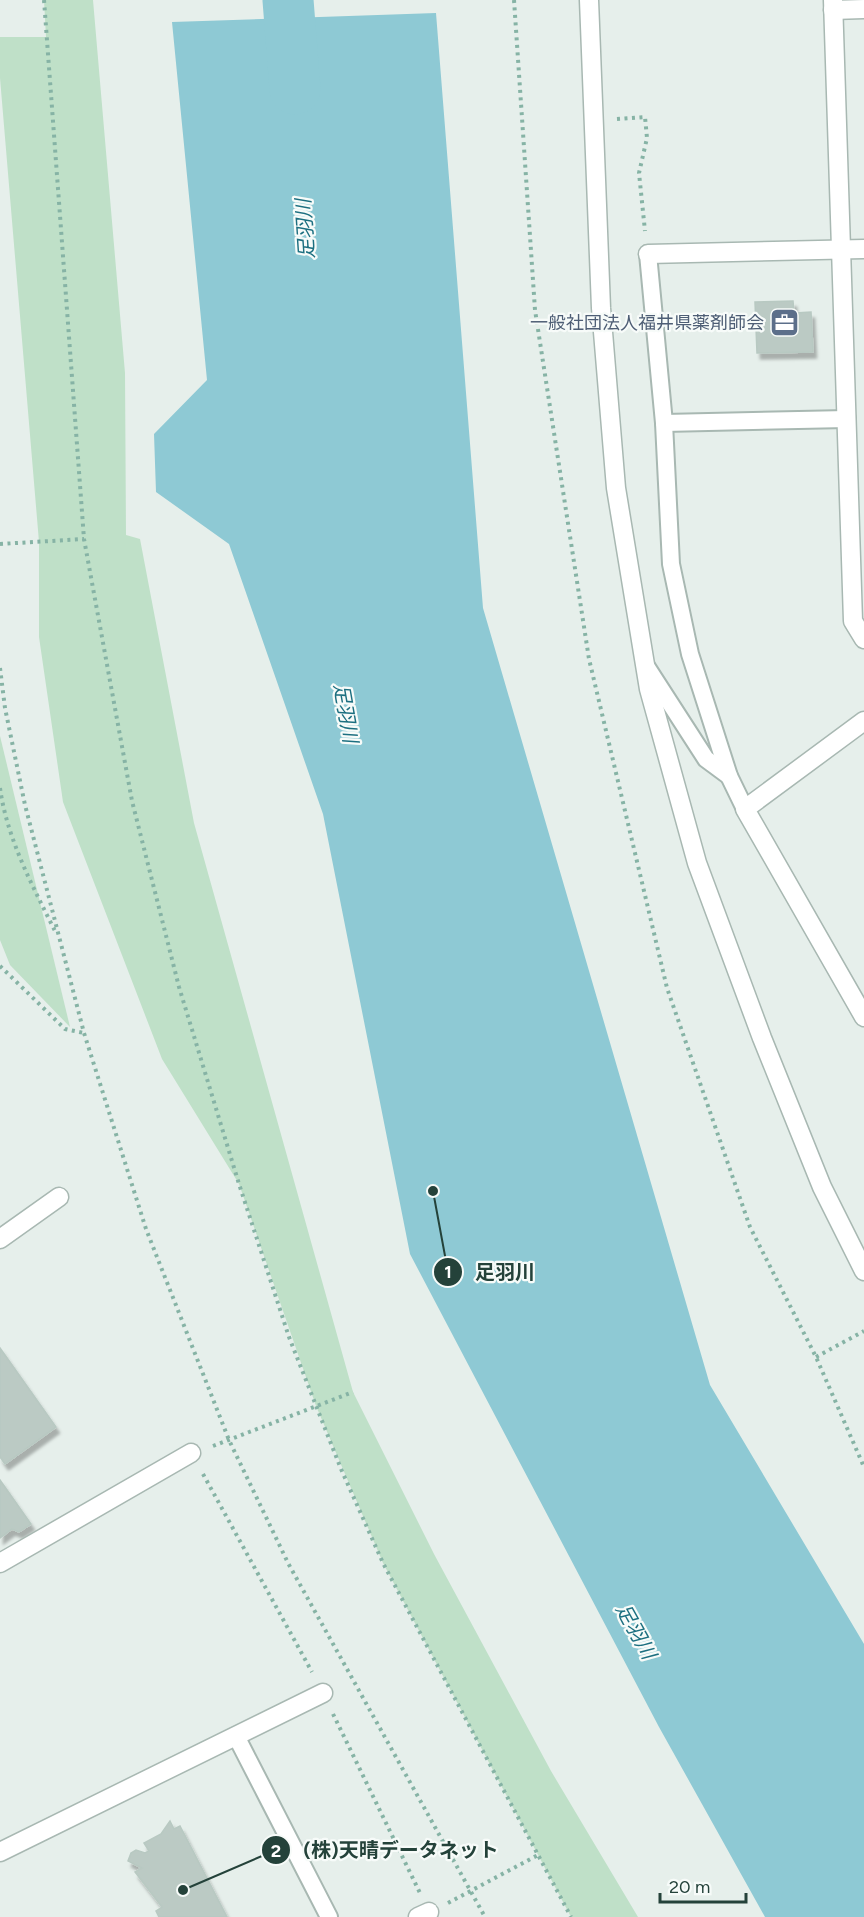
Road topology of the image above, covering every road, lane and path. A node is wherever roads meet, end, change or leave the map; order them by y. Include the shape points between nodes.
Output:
1 (44, 0) edge
2 (514, 0) edge
3 (589, 0) edge
4 (833, 5) edge
5 (864, 9) edge
6 (596, 120) junction
7 (864, 249) edge
8 (841, 250) junction
9 (648, 254) junction
10 (847, 419) junction
11 (664, 423) junction
12 (84, 539) junction
13 (0, 544) edge
14 (864, 639) edge
15 (645, 665) junction
16 (0, 668) edge
17 (864, 721) edge
18 (729, 776) junction
19 (0, 788) edge
20 (745, 809) junction
21 (60, 942) junction
22 (0, 966) edge
23 (864, 1017) edge
24 (84, 1034) junction
25 (59, 1197) dead end
26 (0, 1239) edge
27 (864, 1271) edge
28 (864, 1331) edge
29 (816, 1357) junction
30 (352, 1392) dead end
31 (316, 1406) junction
32 (229, 1440) junction
33 (191, 1453) joint
34 (864, 1467) edge
35 (0, 1563) edge
36 (323, 1693) junction
37 (237, 1736) junction
38 (0, 1852) edge
39 (538, 1856) junction
40 (472, 1893) junction
41 (423, 1914) edge
42 (329, 1917) edge
43 (485, 1917) edge
44 (571, 1917) edge

1 - 12 path
2 - 29 path via 535,310 589,659 667,988 750,1227
3 - 6 street
4 - 5 street
4 - 8 street
6 - 9 path via 645,117 647,138 639,173
6 - 15 street via 601,308 616,488
7 - 8 street
8 - 9 street
8 - 10 street
9 - 11 lane
10 - 11 lane
10 - 14 street via 853,621
11 - 18 lane via 671,564 690,654
12 - 13 path
12 - 31 path via 132,801 179,987 239,1184
15 - 18 lane via 706,759
15 - 27 street via 697,863 822,1187
16 - 21 path via 4,708 25,806
17 - 20 street
18 - 20 lane
19 - 21 path via 3,812 27,875
20 - 23 street
21 - 24 path
22 - 24 path via 65,1029
24 - 32 path via 146,1228
25 - 26 street
28 - 29 path
29 - 34 path
30 - 31 path
31 - 32 path
31 - 39 path via 383,1563
32 - 40 path via 288,1563
33 - 35 street
33 - 36 path
36 - 37 street
36 - 41 path
37 - 38 street
37 - 42 lane
39 - 40 path
39 - 44 path
40 - 43 path

